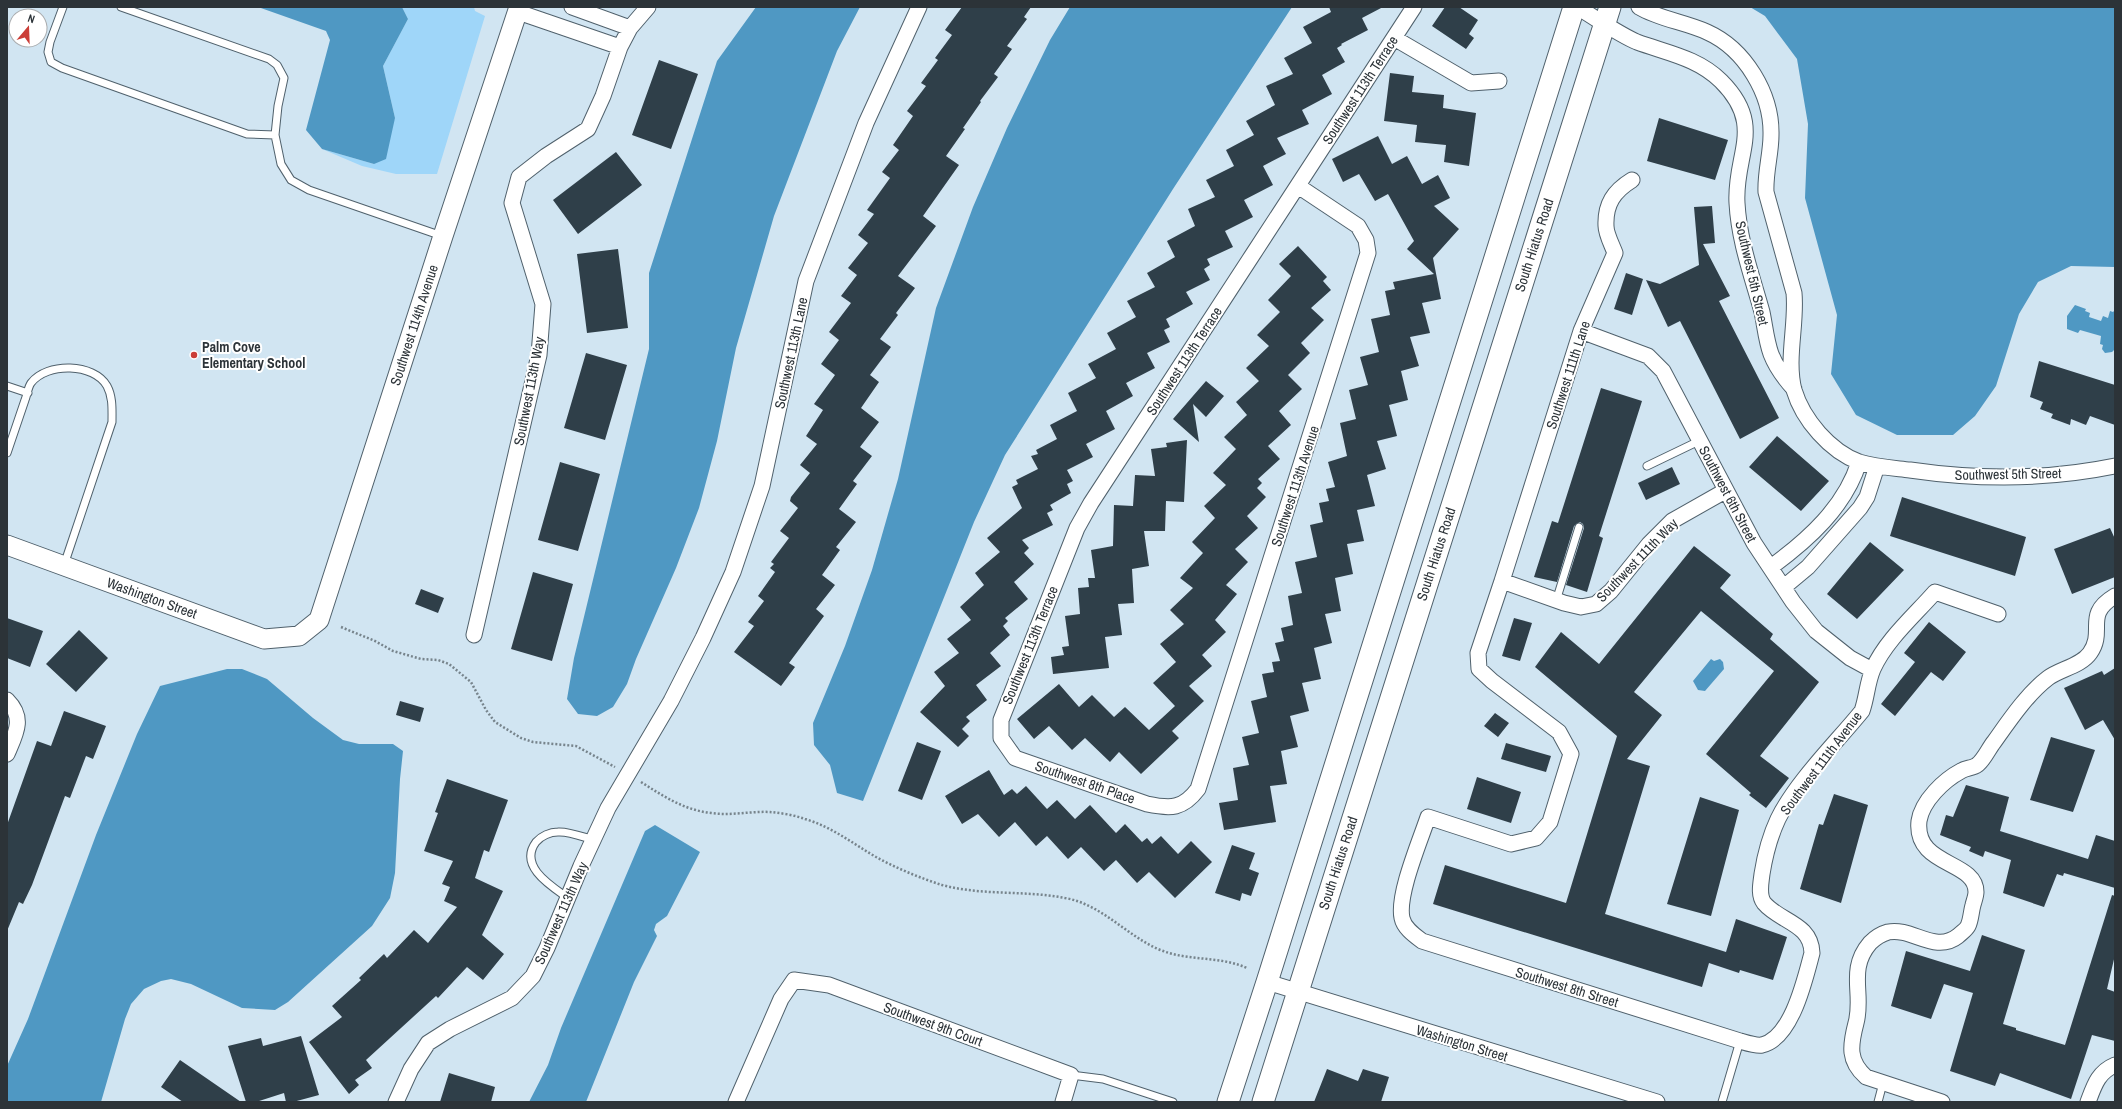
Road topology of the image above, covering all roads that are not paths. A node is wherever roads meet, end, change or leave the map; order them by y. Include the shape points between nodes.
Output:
1 (63, 7) edge
2 (121, 7) edge
3 (572, 7) edge
4 (648, 7) edge
5 (919, 7) edge
6 (1414, 7) edge
7 (1575, 7) edge
8 (1639, 7) edge
9 (518, 10) edge
10 (1607, 15) edge
11 (630, 28) junction
12 (1394, 38) junction
13 (620, 47) junction
14 (1499, 81) dead end
15 (275, 135) junction
16 (1632, 180) dead end
17 (1298, 186) junction
18 (443, 236) junction
19 (1581, 331) junction
20 (7, 386) edge
21 (1794, 389) junction
22 (28, 393) junction
23 (1700, 441) junction
24 (7, 452) edge
25 (1859, 462) junction
26 (1647, 466) dead end
27 (1877, 466) junction
28 (2115, 466) edge
29 (1725, 491) junction
30 (1579, 527) dead end
31 (7, 545) edge
32 (64, 566) junction
33 (1771, 567) junction
34 (1502, 581) junction
35 (1784, 586) junction
36 (2115, 596) edge
37 (1556, 601) junction
38 (1998, 614) dead end
39 (474, 635) dead end
40 (299, 636) joint
41 (1872, 670) junction
42 (7, 700) edge
43 (671, 701) joint
44 (1001, 738) joint
45 (7, 754) edge
46 (1178, 806) joint
47 (594, 840) junction
48 (568, 898) junction
49 (1267, 982) junction
50 (1297, 993) junction
51 (1740, 1042) junction
52 (2115, 1065) edge
53 (1071, 1075) junction
54 (1883, 1083) junction
55 (396, 1102) edge
56 (736, 1102) edge
57 (1063, 1102) edge
58 (1173, 1102) edge
59 (1228, 1102) edge
60 (1263, 1102) edge
61 (1657, 1102) edge
62 (1722, 1102) edge
63 (1878, 1102) edge
64 (1942, 1102) edge
65 (2088, 1102) edge

1 - 15 lane via 48,52 51,62 247,134
2 - 15 lane via 269,59 278,65 284,78
3 - 11 street
4 - 11 street, Southwest 113th Way
5 - 43 street, Southwest 113th Lane via 866,123 806,281 762,486 733,572
6 - 12 street, Southwest 113th Terrace
7 - 10 street, Southwest 5th Street
7 - 49 main road
8 - 21 street, Southwest 5th Street via 1718,38 1740,57 1760,85 1771,121 1766,192 1794,293 1796,310 1792,362
9 - 13 street
9 - 18 street, Southwest 114th Avenue
10 - 21 street, Southwest 5th Street via 1636,41 1699,64 1722,82 1736,100 1745,120 1745,149 1738,181 1737,203 1743,246 1770,353
10 - 50 main road, South Hiatus Road
11 - 13 street, Southwest 113th Way
12 - 14 street via 1471,83
12 - 17 street, Southwest 113th Terrace
13 - 39 street, Southwest 113th Way via 588,129 518,177 512,203 543,304 539,355
15 - 18 lane via 281,164 291,180 309,190
16 - 19 street, Southwest 111th Lane via 1619,188 1609,204 1606,227 1615,252
17 - 44 street, Southwest 113th Terrace via 1077,528 1000,720
17 - 46 street, Southwest 113th Avenue via 1358,226 1366,240 1368,253 1198,789 1190,800
18 - 40 street, Southwest 114th Avenue via 319,620
19 - 23 street, Southwest 6th Street via 1648,356 1663,371
19 - 34 street, Southwest 111th Lane
20 - 22 lane
21 - 25 street, Southwest 5th Street via 1809,419 1822,437
22 - 24 lane
22 - 32 lane via 31,383 44,374 75,367 97,374 107,386 112,401 112,422
23 - 26 lane
23 - 29 street, Southwest 6th Street
25 - 27 street, Southwest 5th Street
25 - 33 street via 1848,489 1838,503 1801,545
27 - 28 street, Southwest 5th Street via 1942,474 2008,477 2085,472
27 - 35 street via 1860,508 1808,567
29 - 33 street, Southwest 6th Street via 1754,543
29 - 37 street, Southwest 111th Way via 1672,520 1611,591 1596,604 1582,607
30 - 37 lane
31 - 32 street, Washington Street
32 - 40 street, Washington Street via 264,639
33 - 35 street, Southwest 6th Street
34 - 37 street, Southwest 111th Way
34 - 51 street, Southwest 8th Street via 1478,653 1479,669 1559,732 1571,754 1550,822 1536,838 1511,844 1428,817 1401,901 1402,919 1410,932 1422,941
35 - 41 street, Southwest 6th Street via 1816,631 1850,658
36 - 54 street via 2100,607 2093,647 2087,656 2049,678 2038,688 1977,765 1959,772 1943,783 1922,811 1919,832 1923,844 1947,864 1963,870 1976,891 1968,926 1953,939 1936,943 1905,933 1888,932 1874,939 1864,950 1859,961 1856,985 1859,1006 1852,1060 1866,1077
38 - 41 street, Southwest 111th Avenue via 1935,592 1883,652
41 - 51 street, Southwest 111th Avenue via 1862,711 1789,802 1778,818 1768,844 1760,891 1763,902 1776,914 1800,928 1812,942 1812,952 1790,1021 1774,1040 1761,1045
42 - 45 street via 14,707 18,720 15,736
43 - 47 street, Southwest 113th Way via 627,773
44 - 46 street, Southwest 8th Place via 1015,758 1147,804 1163,808
47 - 48 street, Southwest 113th Way
47 - 48 lane via 558,832 540,836 532,848 532,862 542,880
48 - 55 street, Southwest 113th Way via 533,976 512,998 428,1043 411,1069
49 - 50 street, Washington Street
49 - 59 main road
50 - 60 main road, South Hiatus Road
50 - 61 street, Washington Street
51 - 62 lane
52 - 65 street via 2107,1068 2098,1078
53 - 56 street, Southwest 9th Court via 829,985 794,980 781,999
53 - 57 street
53 - 58 lane via 1103,1079
54 - 63 lane
54 - 64 street

